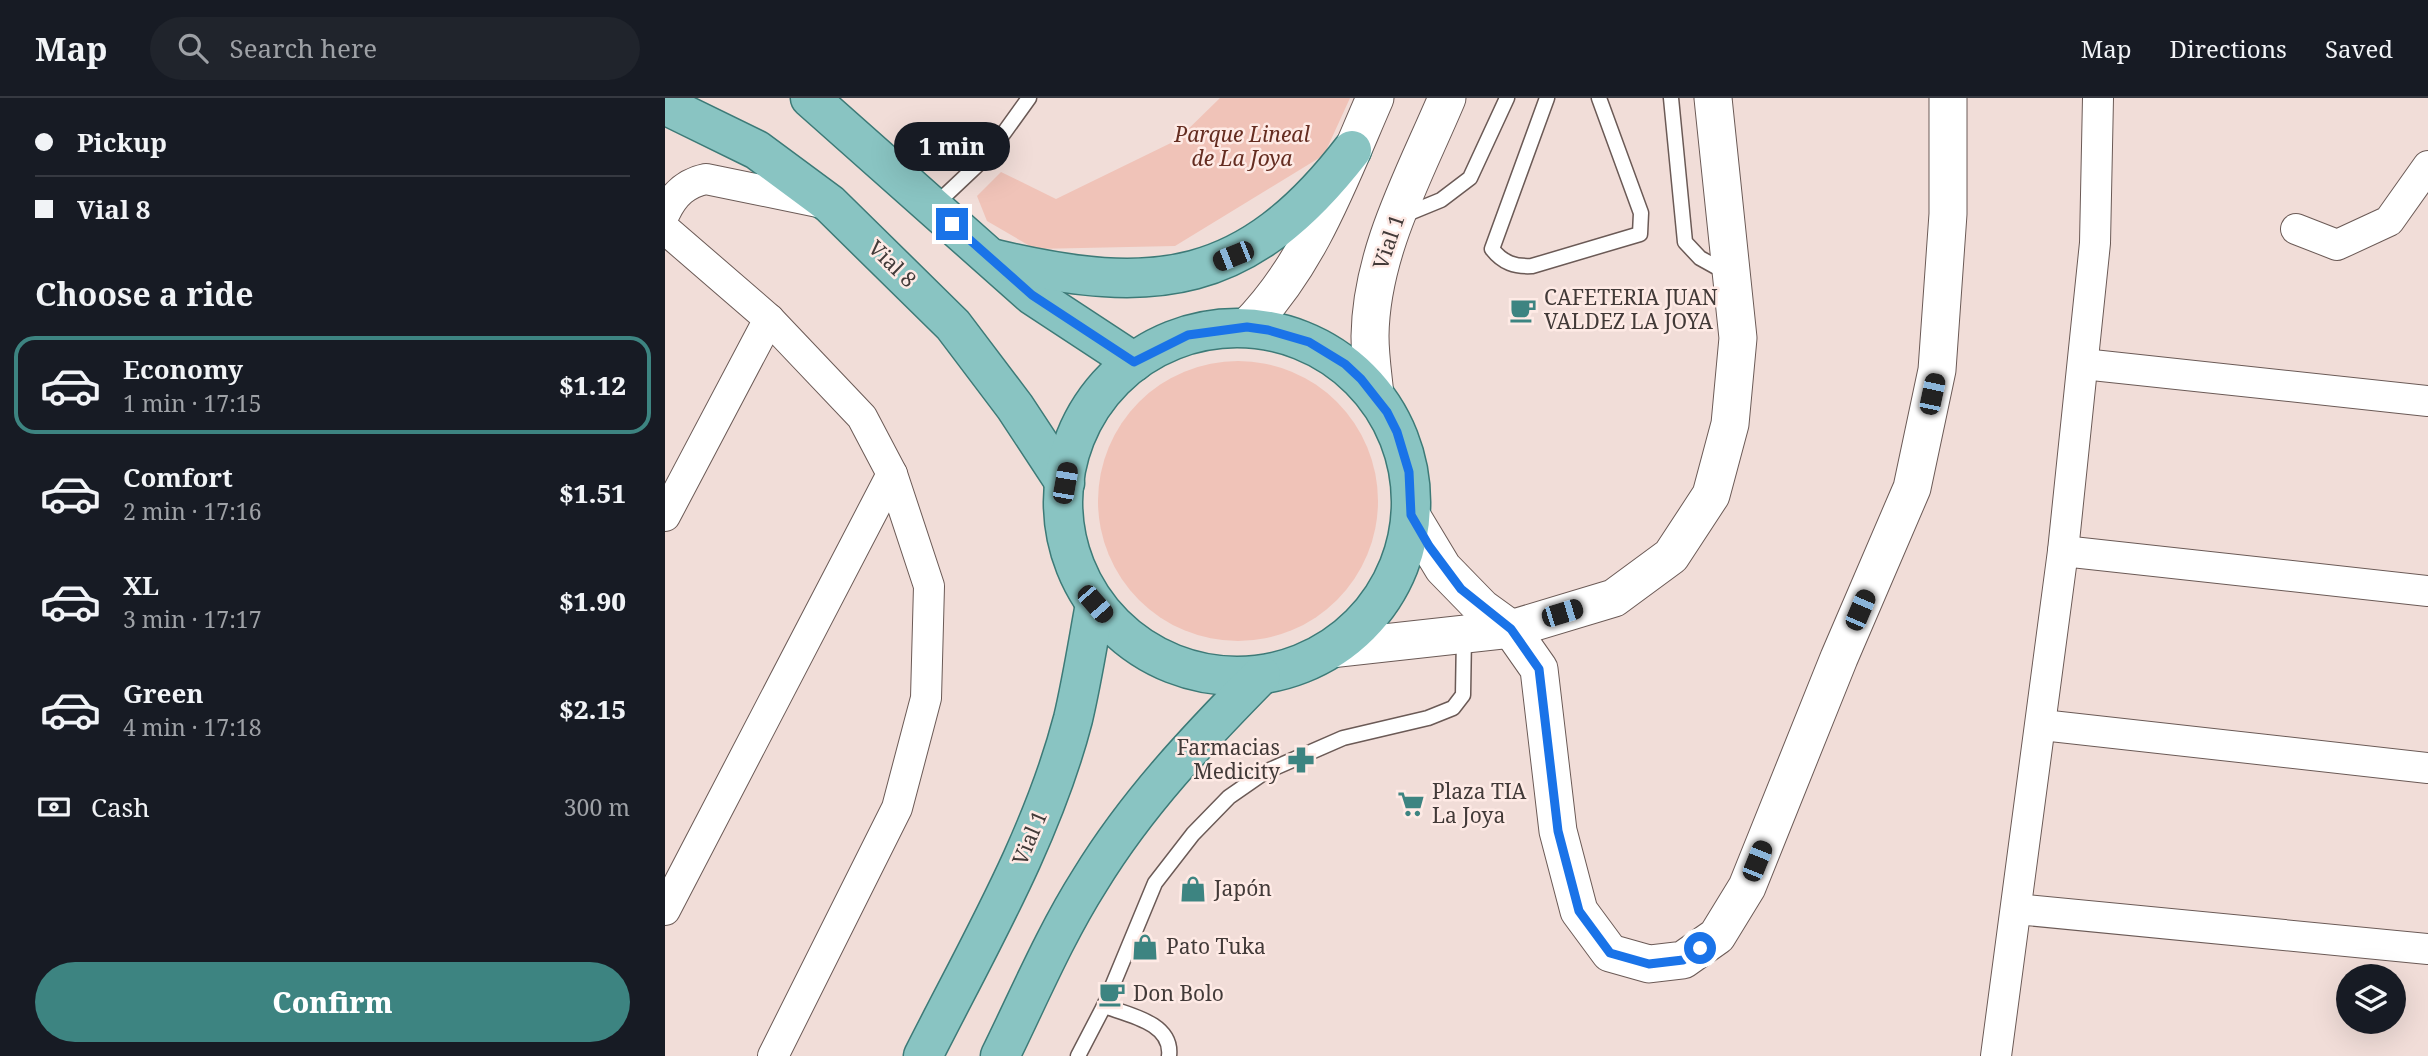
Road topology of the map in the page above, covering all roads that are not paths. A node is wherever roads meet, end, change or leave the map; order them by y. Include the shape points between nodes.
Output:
1 (1029, 98) edge
2 (1375, 98) edge
3 (1447, 98) edge
4 (1507, 98) edge
5 (1546, 98) edge
6 (1599, 98) edge
7 (1671, 98) edge
8 (1713, 98) edge
9 (1948, 98) edge
10 (2098, 98) edge
11 (816, 101) edge
12 (665, 105) edge
13 (1352, 150) junction
14 (2428, 166) edge
15 (830, 204) junction
16 (933, 207) junction
17 (665, 213) edge
18 (1396, 219) junction
19 (665, 229) edge
20 (2296, 229) dead end
21 (990, 258) junction
22 (1731, 275) junction
23 (769, 319) junction
24 (1247, 327) junction
25 (1134, 362) junction
26 (2083, 364) junction
27 (1375, 395) junction
28 (2428, 401) edge
29 (892, 474) junction
30 (1065, 483) junction
31 (1411, 515) junction
32 (665, 516) edge
33 (2063, 551) junction
34 (2428, 591) edge
35 (1095, 604) junction
36 (1511, 629) junction
37 (1464, 634) junction
38 (1330, 649) junction
39 (1261, 675) junction
40 (2042, 725) junction
41 (2428, 768) edge
42 (2016, 909) junction
43 (665, 911) edge
44 (2428, 949) edge
45 (1104, 1006) junction
46 (773, 1056) edge
47 (923, 1056) edge
48 (1000, 1056) edge
49 (1078, 1056) edge
50 (1169, 1056) edge
51 (1996, 1056) edge

1 - 16 lane via 988,155
2 - 13 street
3 - 18 street, Vial 1
4 - 18 lane via 1469,178 1441,200
5 - 6 lane via 1492,249 1500,259 1520,266 1640,234 1641,213
7 - 22 lane via 1685,242 1700,258
8 - 22 street
9 - 36 street via 1948,214 1937,370 1912,488 1747,887 1717,936 1683,960 1649,964 1610,953 1579,911 1558,831 1539,669
10 - 26 street via 2095,243
11 - 16 main road
12 - 15 main road, Vial 8 via 757,150
13 - 21 main road via 1318,192 1270,234 1233,256 1189,271 1135,280 1087,278
13 - 24 street via 1302,256 1271,303
14 - 20 street via 2389,221 2337,245
15 - 17 street via 706,179 681,190
15 - 30 main road, Vial 8 via 976,353
16 - 21 main road
18 - 27 street, Vial 1 via 1372,308
19 - 23 street
21 - 25 main road via 1058,314
22 - 36 street via 1738,338 1730,424 1711,495 1671,556 1614,598
23 - 29 street via 862,417
23 - 32 street
24 - 25 main road via 1188,335
24 - 27 main road via 1309,342 1345,364
25 - 30 main road via 1100,395 1087,415 1069,459
26 - 28 street
26 - 33 street
27 - 31 main road via 1404,452
29 - 43 street
29 - 46 street via 929,586 926,698 897,808
30 - 35 main road via 1069,546
31 - 36 street via 1461,589
31 - 38 main road via 1398,568 1386,592 1352,633
33 - 34 street
33 - 40 street
35 - 39 main road via 1128,638 1168,662 1213,675
35 - 47 main road, Vial 1 via 1072,721 1048,795 1011,882
36 - 37 street
37 - 38 street
37 - 45 lane via 1463,695 1453,708 1343,738 1265,772 1229,797 1155,883
38 - 39 main road via 1297,666
39 - 48 main road via 1167,773 1112,847 1071,913
40 - 41 street
40 - 42 street
42 - 44 street
42 - 51 street
45 - 49 lane
45 - 50 lane via 1162,1030 1170,1041

